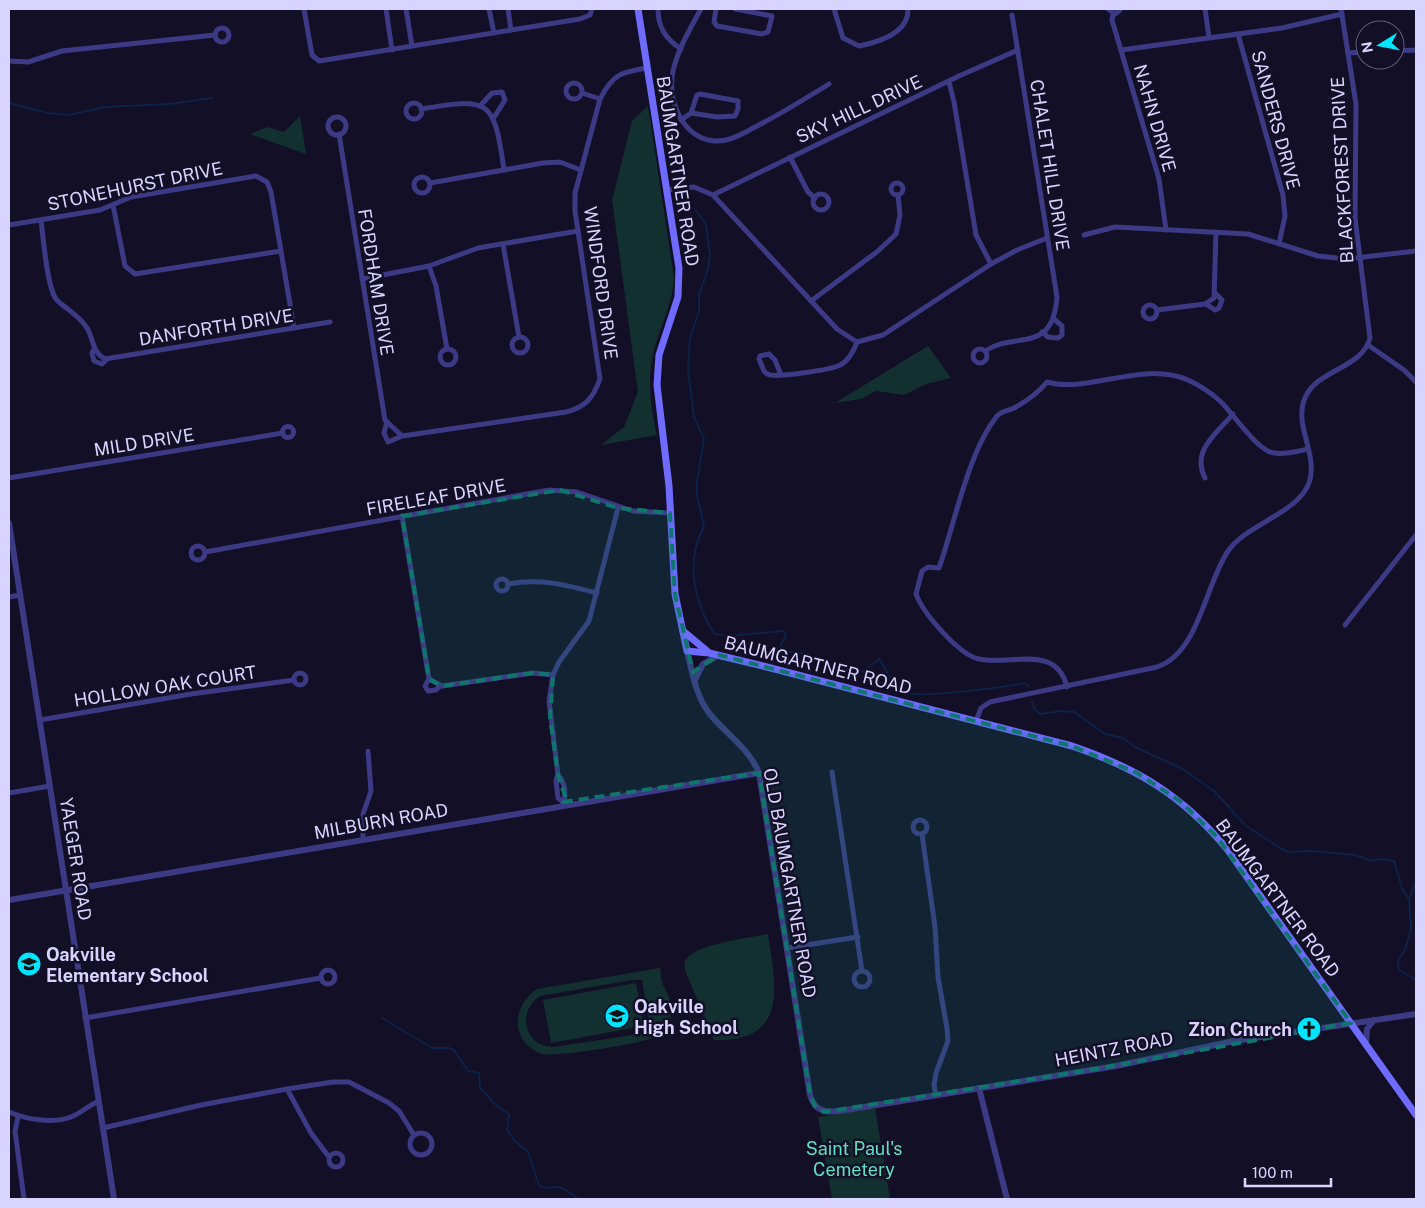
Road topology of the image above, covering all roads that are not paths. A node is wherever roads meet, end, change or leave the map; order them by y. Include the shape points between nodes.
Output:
1 (304, 9) edge
2 (386, 9) edge
3 (406, 9) edge
4 (490, 9) edge
5 (508, 9) edge
6 (592, 9) edge
7 (638, 9) edge
8 (658, 9) edge
9 (700, 9) edge
10 (716, 9) edge
11 (734, 9) edge
12 (834, 9) edge
13 (908, 9) edge
14 (1108, 9) edge
15 (1122, 9) edge
16 (1206, 9) edge
17 (1341, 11) edge
18 (1113, 14) junction
19 (1012, 15) dead end
20 (511, 30) junction
21 (494, 33) junction
22 (1238, 34) junction
23 (215, 35) dead end
24 (1209, 37) junction
25 (412, 46) junction
26 (681, 49) junction
27 (392, 50) junction
28 (1018, 50) junction
29 (1121, 50) junction
30 (1348, 53) junction
31 (1355, 53) edge
32 (9, 61) edge
33 (647, 68) junction
34 (949, 82) junction
35 (829, 84) dead end
36 (582, 93) dead end
37 (600, 98) junction
38 (480, 106) junction
39 (421, 110) dead end
40 (691, 112) junction
41 (493, 119) junction
42 (681, 120) junction
43 (339, 134) dead end
44 (790, 157) junction
45 (504, 170) junction
46 (581, 170) junction
47 (430, 183) dead end
48 (667, 190) junction
49 (713, 195) junction
50 (898, 195) dead end
51 (815, 198) dead end
52 (113, 205) junction
53 (41, 220) junction
54 (9, 225) edge
55 (1166, 230) junction
56 (578, 231) junction
57 (1216, 232) junction
58 (1084, 235) dead end
59 (1048, 238) junction
60 (503, 244) junction
61 (1279, 244) junction
62 (281, 251) junction
63 (1416, 251) edge
64 (1359, 259) junction
65 (991, 264) junction
66 (429, 266) junction
67 (362, 279) junction
68 (1215, 293) junction
69 (811, 301) junction
70 (1206, 304) junction
71 (1157, 310) dead end
72 (1054, 319) junction
73 (330, 322) dead end
74 (294, 328) junction
75 (1042, 332) junction
76 (519, 337) dead end
77 (857, 342) junction
78 (1368, 345) junction
79 (447, 348) dead end
80 (985, 351) dead end
81 (780, 374) junction
82 (1416, 382) edge
83 (1233, 414) junction
84 (387, 422) junction
85 (283, 433) dead end
86 (402, 436) junction
87 (1308, 449) junction
88 (9, 478) edge
89 (1205, 478) dead end
90 (618, 508) junction
91 (670, 513) junction
92 (402, 516) junction
93 (9, 523) edge
94 (1416, 535) edge
95 (205, 552) dead end
96 (508, 584) dead end
97 (597, 593) junction
98 (20, 595) junction
99 (9, 597) edge
100 (1345, 625) dead end
101 (683, 630) junction
102 (687, 651) junction
103 (709, 653) junction
104 (719, 656) junction
105 (553, 676) junction
106 (429, 679) junction
107 (294, 680) dead end
108 (695, 682) junction
109 (440, 686) junction
110 (1067, 687) junction
111 (40, 720) junction
112 (976, 721) junction
113 (368, 751) dead end
114 (832, 772) dead end
115 (759, 773) junction
116 (50, 786) junction
117 (9, 794) edge
118 (563, 803) junction
119 (922, 834) dead end
120 (363, 839) junction
121 (65, 891) junction
122 (9, 900) edge
123 (858, 937) junction
124 (787, 948) junction
125 (862, 971) dead end
126 (321, 978) dead end
127 (1416, 1014) edge
128 (86, 1018) junction
129 (1374, 1020) junction
130 (1351, 1023) junction
131 (1366, 1044) junction
132 (979, 1088) junction
133 (287, 1089) junction
134 (936, 1095) junction
135 (99, 1101) junction
136 (818, 1109) joint
137 (9, 1112) edge
138 (1416, 1115) edge
139 (18, 1117) junction
140 (103, 1128) junction
141 (414, 1135) junction
142 (329, 1157) dead end
143 (24, 1199) edge
144 (114, 1199) edge
145 (1007, 1199) edge

1 - 27 street via 310,50 316,60
2 - 27 street
3 - 25 street
4 - 21 street
5 - 20 street
6 - 20 street via 590,15 580,19
7 - 33 main road, BAUMGARTNER ROAD
8 - 26 street via 668,41
9 - 26 street
10 - 11 street via 714,22 717,26 766,34 772,16
12 - 13 street via 843,38 859,46 901,28 907,20
14 - 18 street
15 - 18 street
16 - 24 street
17 - 22 street via 1282,28
17 - 30 street, BLACKFOREST DRIVE
18 - 29 street, NAHN DRIVE
19 - 28 street, CHALET HILL DRIVE
20 - 21 street
21 - 25 street
22 - 24 street
22 - 61 street, SANDERS DRIVE via 1283,195 1284,216
23 - 32 street via 62,51 28,62
24 - 29 street
25 - 27 street
26 - 42 street via 673,74 674,101
28 - 34 street, SKY HILL DRIVE
28 - 59 street, CHALET HILL DRIVE
29 - 55 street, NAHN DRIVE via 1159,179
30 - 31 street
30 - 64 street, BLACKFOREST DRIVE via 1357,122 1354,218
33 - 37 street, WINDFORD DRIVE via 616,76
33 - 48 main road, BAUMGARTNER ROAD
34 - 44 street, SKY HILL DRIVE
34 - 65 street via 976,235
35 - 42 street via 734,138 713,141 702,138 687,129
36 - 37 street
37 - 46 street, WINDFORD DRIVE
38 - 39 street via 454,104
38 - 41 street
38 - 41 street via 492,93 502,92 505,100
40 - 40 street via 700,94 738,101 735,116 717,117
40 - 42 street
41 - 45 street
43 - 67 street, FORDHAM DRIVE
44 - 49 street, SKY HILL DRIVE
44 - 51 street via 808,192
45 - 46 street via 560,162
45 - 47 street
46 - 56 street, WINDFORD DRIVE via 575,192
48 - 49 street via 694,187
48 - 91 main road, BAUMGARTNER ROAD via 680,286 659,355 657,385
49 - 69 street
50 - 69 street via 900,215 896,234
52 - 53 street, STONEHURST DRIVE
52 - 62 street via 125,266 135,274
52 - 62 street, STONEHURST DRIVE via 131,197 256,176 270,186
53 - 54 street, STONEHURST DRIVE
53 - 74 street, DANFORTH DRIVE via 51,288 56,299 86,327 94,349 107,359
55 - 57 street
55 - 58 street via 1115,228
56 - 60 street
56 - 86 street, WINDFORD DRIVE via 600,370 600,378 590,400 579,409 566,412
57 - 61 street via 1248,234
57 - 68 street
59 - 65 street
59 - 72 street, CHALET HILL DRIVE via 1057,297
60 - 66 street via 457,254
60 - 76 street
61 - 64 street via 1318,256
62 - 74 street, STONEHURST DRIVE
63 - 64 street
64 - 78 street, BLACKFOREST DRIVE via 1370,328
65 - 77 street via 883,335
66 - 67 street
66 - 79 street via 436,286
67 - 84 street, FORDHAM DRIVE
68 - 70 street
68 - 70 street via 1222,300 1220,308 1215,310
69 - 77 street via 836,329
70 - 71 street
72 - 75 street, CHALET HILL DRIVE
72 - 75 street, CHALET HILL DRIVE via 1062,326 1062,335 1048,337
73 - 74 street, DANFORTH DRIVE
75 - 80 street, CHALET HILL DRIVE via 1031,340
77 - 81 street via 855,350 838,366
78 - 82 street
78 - 87 street via 1358,357 1316,383 1307,393 1302,414
81 - 81 street via 769,354 760,356 767,374
83 - 87 street via 1267,451 1281,454
83 - 89 street via 1201,453 1199,465
83 - 110 street via 1199,386 1177,376 1152,374 1069,384 1047,382 1016,407 1001,413 990,426 973,464 939,568 928,567 922,571 916,594 940,627 969,656 985,660 1047,661 1059,669
84 - 86 street
84 - 86 street, WINDFORD DRIVE via 384,434 388,442
85 - 88 street, MILD DRIVE
87 - 110 street via 1311,474 1306,489 1299,498 1243,535 1230,549 1181,652 1157,668
90 - 91 street, FIRELEAF DRIVE
90 - 92 street, FIRELEAF DRIVE via 577,492 560,490
90 - 97 street
91 - 101 main road, BAUMGARTNER ROAD via 673,578
92 - 95 street, FIRELEAF DRIVE
92 - 106 street
93 - 98 street, YAEGER ROAD
94 - 100 street
96 - 97 street via 544,581
97 - 105 street via 589,621 559,662
98 - 99 street
98 - 111 street, YAEGER ROAD
101 - 102 main road, BAUMGARTNER ROAD
101 - 103 main road
102 - 103 main road, BAUMGARTNER ROAD
102 - 108 street, OLD BAUMGARTNER ROAD
103 - 104 main road, BAUMGARTNER ROAD
104 - 108 street via 703,664
104 - 112 main road, BAUMGARTNER ROAD
105 - 109 street via 533,673
105 - 118 street via 549,701 558,776 566,799
106 - 109 street
106 - 109 street via 425,686 428,691
107 - 111 street, HOLLOW OAK COURT
108 - 115 street, OLD BAUMGARTNER ROAD via 708,712 751,757
110 - 112 street via 985,704
111 - 116 street, YAEGER ROAD
112 - 130 main road, BAUMGARTNER ROAD via 1104,757 1138,773 1180,801 1227,849
113 - 120 street via 371,791 363,814
114 - 123 street
115 - 118 street, MILBURN ROAD
115 - 124 street, OLD BAUMGARTNER ROAD
116 - 117 street
116 - 121 street, YAEGER ROAD
118 - 120 street, MILBURN ROAD
119 - 134 street via 948,1041 936,1073
120 - 121 street, MILBURN ROAD
121 - 122 street, MILBURN ROAD
121 - 128 street, YAEGER ROAD
123 - 124 street
123 - 125 street
124 - 136 street, OLD BAUMGARTNER ROAD via 810,1095
126 - 128 street
127 - 129 street, HEINTZ ROAD
128 - 135 street, YAEGER ROAD
129 - 130 street, HEINTZ ROAD
129 - 131 street via 1368,1030
130 - 131 main road, BAUMGARTNER ROAD
130 - 132 street, HEINTZ ROAD
131 - 138 main road, BAUMGARTNER ROAD
132 - 134 street, HEINTZ ROAD
132 - 145 street
133 - 140 street
133 - 141 street via 349,1082 389,1102 399,1111
133 - 142 street via 311,1133
134 - 136 street, HEINTZ ROAD via 832,1112
135 - 139 street via 70,1117 33,1120
135 - 140 street, YAEGER ROAD
137 - 139 street
139 - 143 street via 15,1131
140 - 144 street, YAEGER ROAD
141 - 141 street via 409,1143 411,1151 417,1155 428,1154 432,1143 429,1136 422,1133

